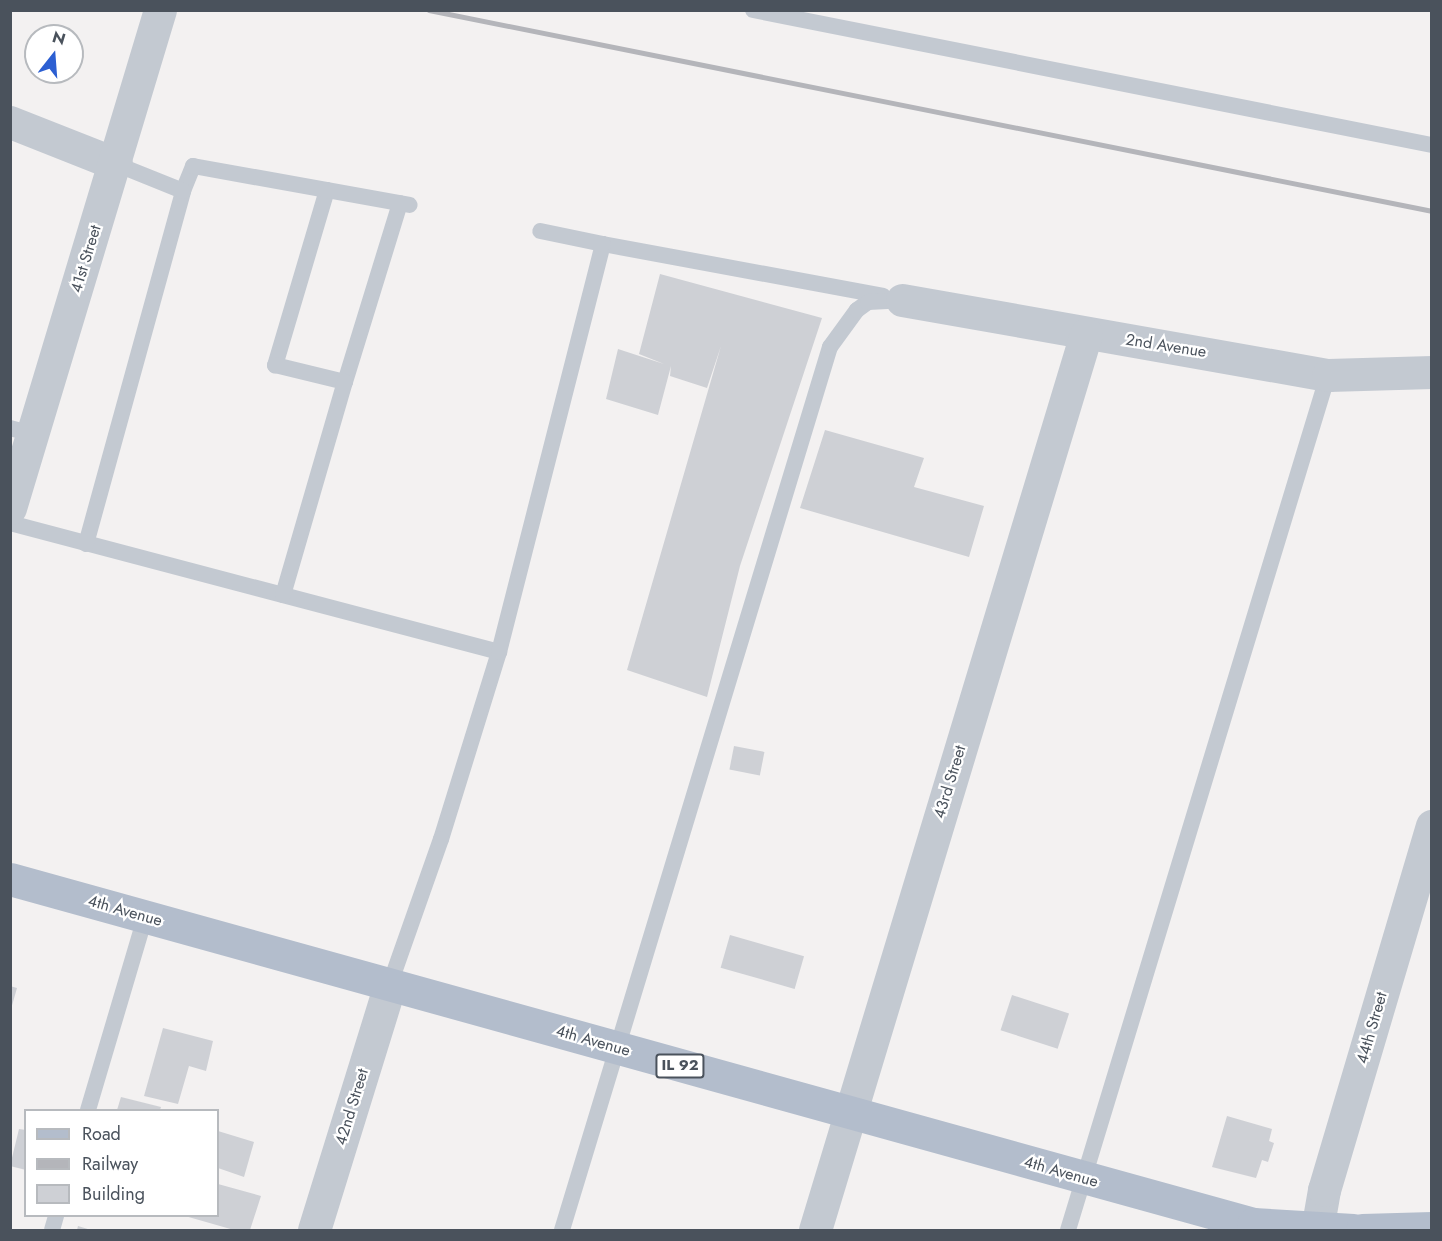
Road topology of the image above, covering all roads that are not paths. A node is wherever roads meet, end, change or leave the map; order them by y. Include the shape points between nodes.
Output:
1 (160, 10) edge
2 (753, 10) edge
3 (10, 122) edge
4 (1431, 145) edge
5 (116, 164) junction
6 (327, 190) junction
7 (183, 191) junction
8 (540, 231) dead end
9 (603, 244) junction
10 (902, 300) junction
11 (1086, 334) junction
12 (1431, 372) edge
13 (1328, 375) junction
14 (345, 382) junction
15 (22, 431) edge
16 (10, 508) edge
17 (10, 523) edge
18 (86, 544) junction
19 (283, 596) junction
20 (499, 652) junction
21 (1431, 826) edge
22 (10, 879) edge
23 (145, 917) junction
24 (390, 984) junction
25 (615, 1048) junction
26 (87, 1109) edge
27 (850, 1113) junction
28 (1084, 1179) junction
29 (1431, 1228) edge
30 (314, 1230) edge
31 (562, 1230) edge
32 (815, 1230) edge
33 (1068, 1230) edge
34 (1317, 1230) edge
35 (1353, 1230) edge
36 (1362, 1230) edge

1 - 5 street, 41st Street
2 - 4 lane
3 - 5 street
5 - 7 lane
5 - 15 street, 41st Street
6 - 7 lane via 193,166
6 - 14 lane via 275,365
6 - 14 lane via 405,204
7 - 18 lane
8 - 9 lane
9 - 10 lane
9 - 20 lane
10 - 11 street, 2nd Avenue
10 - 25 lane via 868,302 857,310 830,347
11 - 13 street, 2nd Avenue
11 - 27 street, 43rd Street
12 - 13 street, 2nd Avenue
13 - 28 lane
14 - 19 lane
15 - 16 street, 41st Street
17 - 18 lane
18 - 19 lane
19 - 20 lane
20 - 24 lane via 441,839
21 - 34 street, 44th Street via 1324,1190
22 - 23 main road, 4th Avenue / IL 92
23 - 24 main road, 4th Avenue / IL 92
23 - 26 lane
24 - 25 main road, 4th Avenue / IL 92
24 - 30 street, 42nd Street
25 - 27 main road, 4th Avenue / IL 92
25 - 31 lane
27 - 28 main road, 4th Avenue / IL 92
27 - 32 street, 43rd Street
28 - 33 lane
28 - 34 main road, 4th Avenue / IL 92 via 1253,1224
29 - 36 main road
34 - 35 main road, 4th Avenue / IL 92

